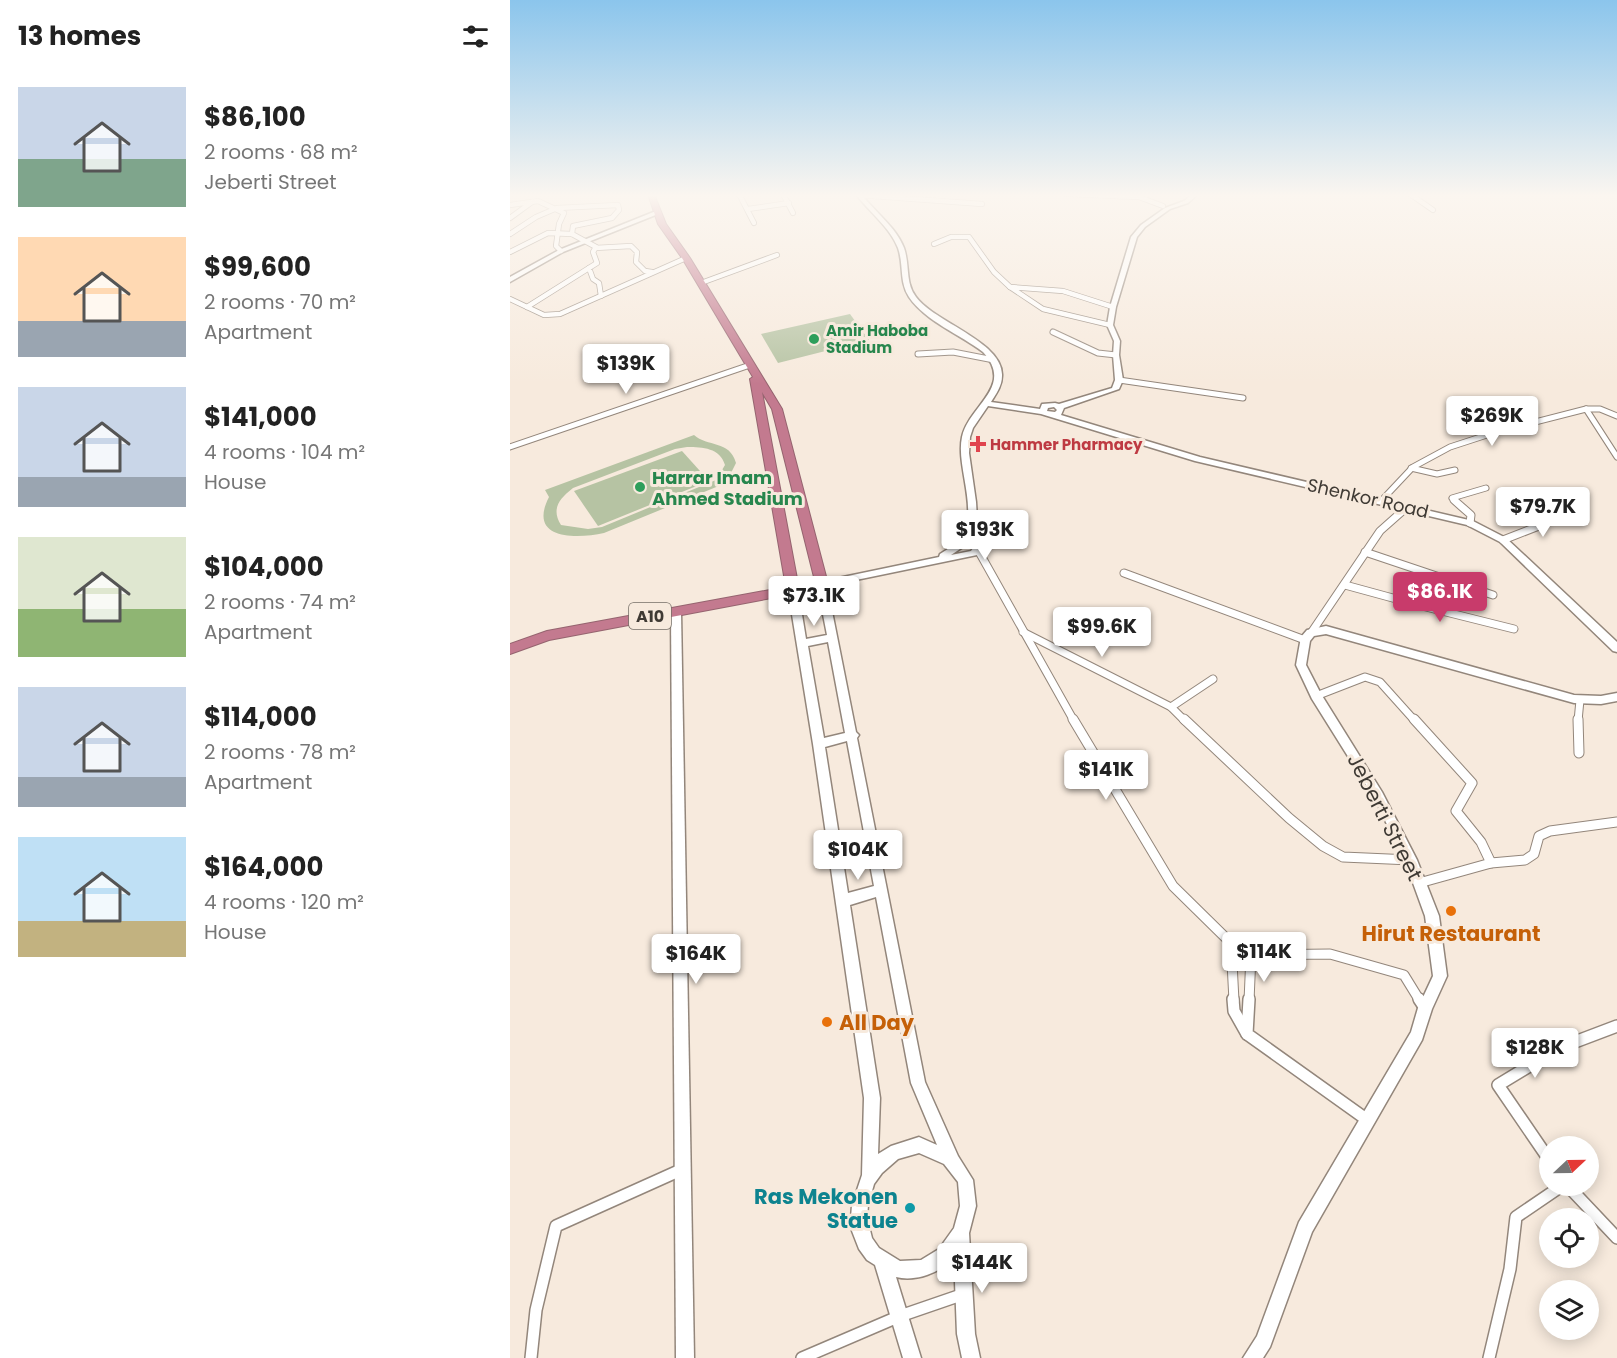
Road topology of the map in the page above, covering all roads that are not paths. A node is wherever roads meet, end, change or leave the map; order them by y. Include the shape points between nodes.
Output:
1 (550, 257) edge
2 (597, 257) edge
3 (636, 257) edge
4 (771, 257) edge
5 (901, 257) edge
6 (986, 257) edge
7 (1128, 257) edge
8 (686, 258) joint
9 (589, 268) junction
10 (653, 272) junction
11 (510, 280) edge
12 (701, 283) junction
13 (1010, 288) junction
14 (601, 296) junction
15 (510, 299) edge
16 (527, 307) junction
17 (1113, 307) junction
18 (1110, 325) junction
19 (1053, 332) dead end
20 (918, 354) dead end
21 (1116, 355) junction
22 (994, 360) junction
23 (752, 368) junction
24 (1119, 380) junction
25 (989, 398) junction
26 (1243, 398) dead end
27 (1004, 403) junction
28 (1586, 410) junction
29 (1058, 412) junction
30 (979, 413) junction
31 (1617, 416) edge
32 (510, 447) edge
33 (1617, 456) edge
34 (1411, 468) junction
35 (1455, 470) dead end
36 (1486, 488) dead end
37 (1381, 501) junction
38 (1567, 507) dead end
39 (1406, 508) junction
40 (972, 518) junction
41 (1470, 523) junction
42 (1503, 540) junction
43 (978, 550) junction
44 (1365, 552) junction
45 (934, 560) junction
46 (1124, 573) dead end
47 (1431, 575) junction
48 (822, 584) junction
49 (1345, 585) junction
50 (793, 590) junction
51 (1493, 595) dead end
52 (1422, 606) junction
53 (676, 612) junction
54 (1514, 629) dead end
55 (1022, 632) junction
56 (832, 637) junction
57 (1308, 637) junction
58 (532, 640) junction
59 (510, 644) edge
60 (802, 644) junction
61 (1617, 648) edge
62 (510, 650) edge
63 (1213, 679) dead end
64 (1316, 696) junction
65 (1617, 697) edge
66 (1580, 700) junction
67 (1171, 707) junction
68 (853, 735) junction
69 (819, 744) junction
70 (1579, 753) dead end
71 (1617, 822) edge
72 (1412, 860) junction
73 (1491, 863) junction
74 (1419, 883) junction
75 (881, 890) junction
76 (843, 901) junction
77 (1425, 1008) junction
78 (1617, 1026) edge
79 (1247, 1034) junction
80 (1366, 1119) junction
81 (1539, 1145) edge
82 (951, 1158) junction
83 (683, 1169) junction
84 (870, 1176) junction
85 (1548, 1196) edge
86 (1576, 1196) edge
87 (961, 1234) junction
88 (1617, 1238) edge
89 (883, 1264) junction
90 (964, 1294) junction
91 (900, 1316) junction
92 (531, 1358) edge
93 (686, 1358) edge
94 (802, 1358) edge
95 (912, 1358) edge
96 (971, 1358) edge
97 (1252, 1358) edge
98 (1489, 1358) edge

1 - 11 main road
2 - 9 street via 597,263
3 - 10 street via 645,271
4 - 12 street
5 - 22 main road via 905,284 927,313
6 - 13 street via 1000,282
7 - 17 main road
8 - 10 street
8 - 12 highway
9 - 14 street via 599,283
9 - 16 street
10 - 14 street
12 - 23 highway
13 - 17 street via 1067,291
13 - 18 street via 1019,298 1042,307 1078,320
14 - 16 street via 560,314 544,315
15 - 16 street
17 - 18 main road
18 - 21 main road via 1117,341
19 - 21 street via 1098,353
20 - 22 street via 953,352
21 - 24 main road
22 - 25 main road via 998,380
23 - 32 street
23 - 48 highway via 777,409
23 - 50 highway
24 - 26 street
24 - 29 main road via 1111,392
25 - 27 main road
25 - 27 main road
25 - 30 main road
27 - 29 main road
27 - 30 main road
28 - 31 street via 1600,409
28 - 33 street
28 - 34 street via 1486,436
29 - 37 main road, Shenkor Road via 1078,422 1198,459
30 - 40 main road via 965,447
34 - 35 street via 1437,474
34 - 37 street
36 - 41 street via 1452,498 1471,515
37 - 39 main road, Shenkor Road
38 - 42 street via 1544,524
39 - 41 main road, Shenkor Road
39 - 44 street via 1380,531
40 - 43 main road
40 - 45 main road via 966,539
41 - 42 main road, Shenkor Road
42 - 61 main road, Shenkor Road
43 - 45 main road
43 - 55 street
44 - 47 street
44 - 49 street
45 - 48 main road
46 - 57 street
47 - 51 street
47 - 52 street
48 - 50 highway, A10
48 - 56 main road
49 - 52 street
49 - 57 street
50 - 53 highway, A10
50 - 60 main road
52 - 54 street
53 - 58 highway, A10
53 - 83 main road
55 - 67 street
55 - 79 street via 1173,886 1231,944 1234,1011
56 - 60 main road
56 - 68 main road
57 - 64 main road, Jeberti Street via 1301,665
57 - 66 main road via 1326,630
58 - 59 main road
58 - 62 highway, A10
60 - 69 main road
63 - 67 street
64 - 72 main road, Jeberti Street
64 - 73 street via 1365,677 1380,682 1472,783 1456,811 1481,842
65 - 66 main road
66 - 70 street
67 - 72 street via 1323,846 1344,857
68 - 69 main road
68 - 75 main road
69 - 76 main road
71 - 73 street via 1550,831 1539,836 1534,854 1525,860
72 - 74 main road, Jeberti Street
73 - 74 street
74 - 77 main road, Jeberti Street via 1432,916 1440,976
75 - 76 main road
75 - 82 main road via 918,1083
76 - 84 main road via 872,1098
77 - 79 street via 1404,975 1330,954 1251,955
77 - 80 main road, Jeberti Street via 1417,1035
78 - 81 street via 1559,1048 1497,1084
79 - 80 street
80 - 97 main road, Jeberti Street via 1305,1228 1264,1341
82 - 84 main road via 936,1148 918,1145 900,1149
82 - 87 main road via 963,1173 968,1193 968,1214
83 - 92 street via 556,1226 536,1310
83 - 93 main road
84 - 89 main road via 861,1196 859,1216 870,1252
85 - 98 street via 1516,1217 1510,1269
86 - 88 street
87 - 89 main road via 950,1251 918,1270 900,1270
87 - 90 main road
89 - 91 main road
90 - 91 street
90 - 96 main road
91 - 94 street
91 - 95 main road

